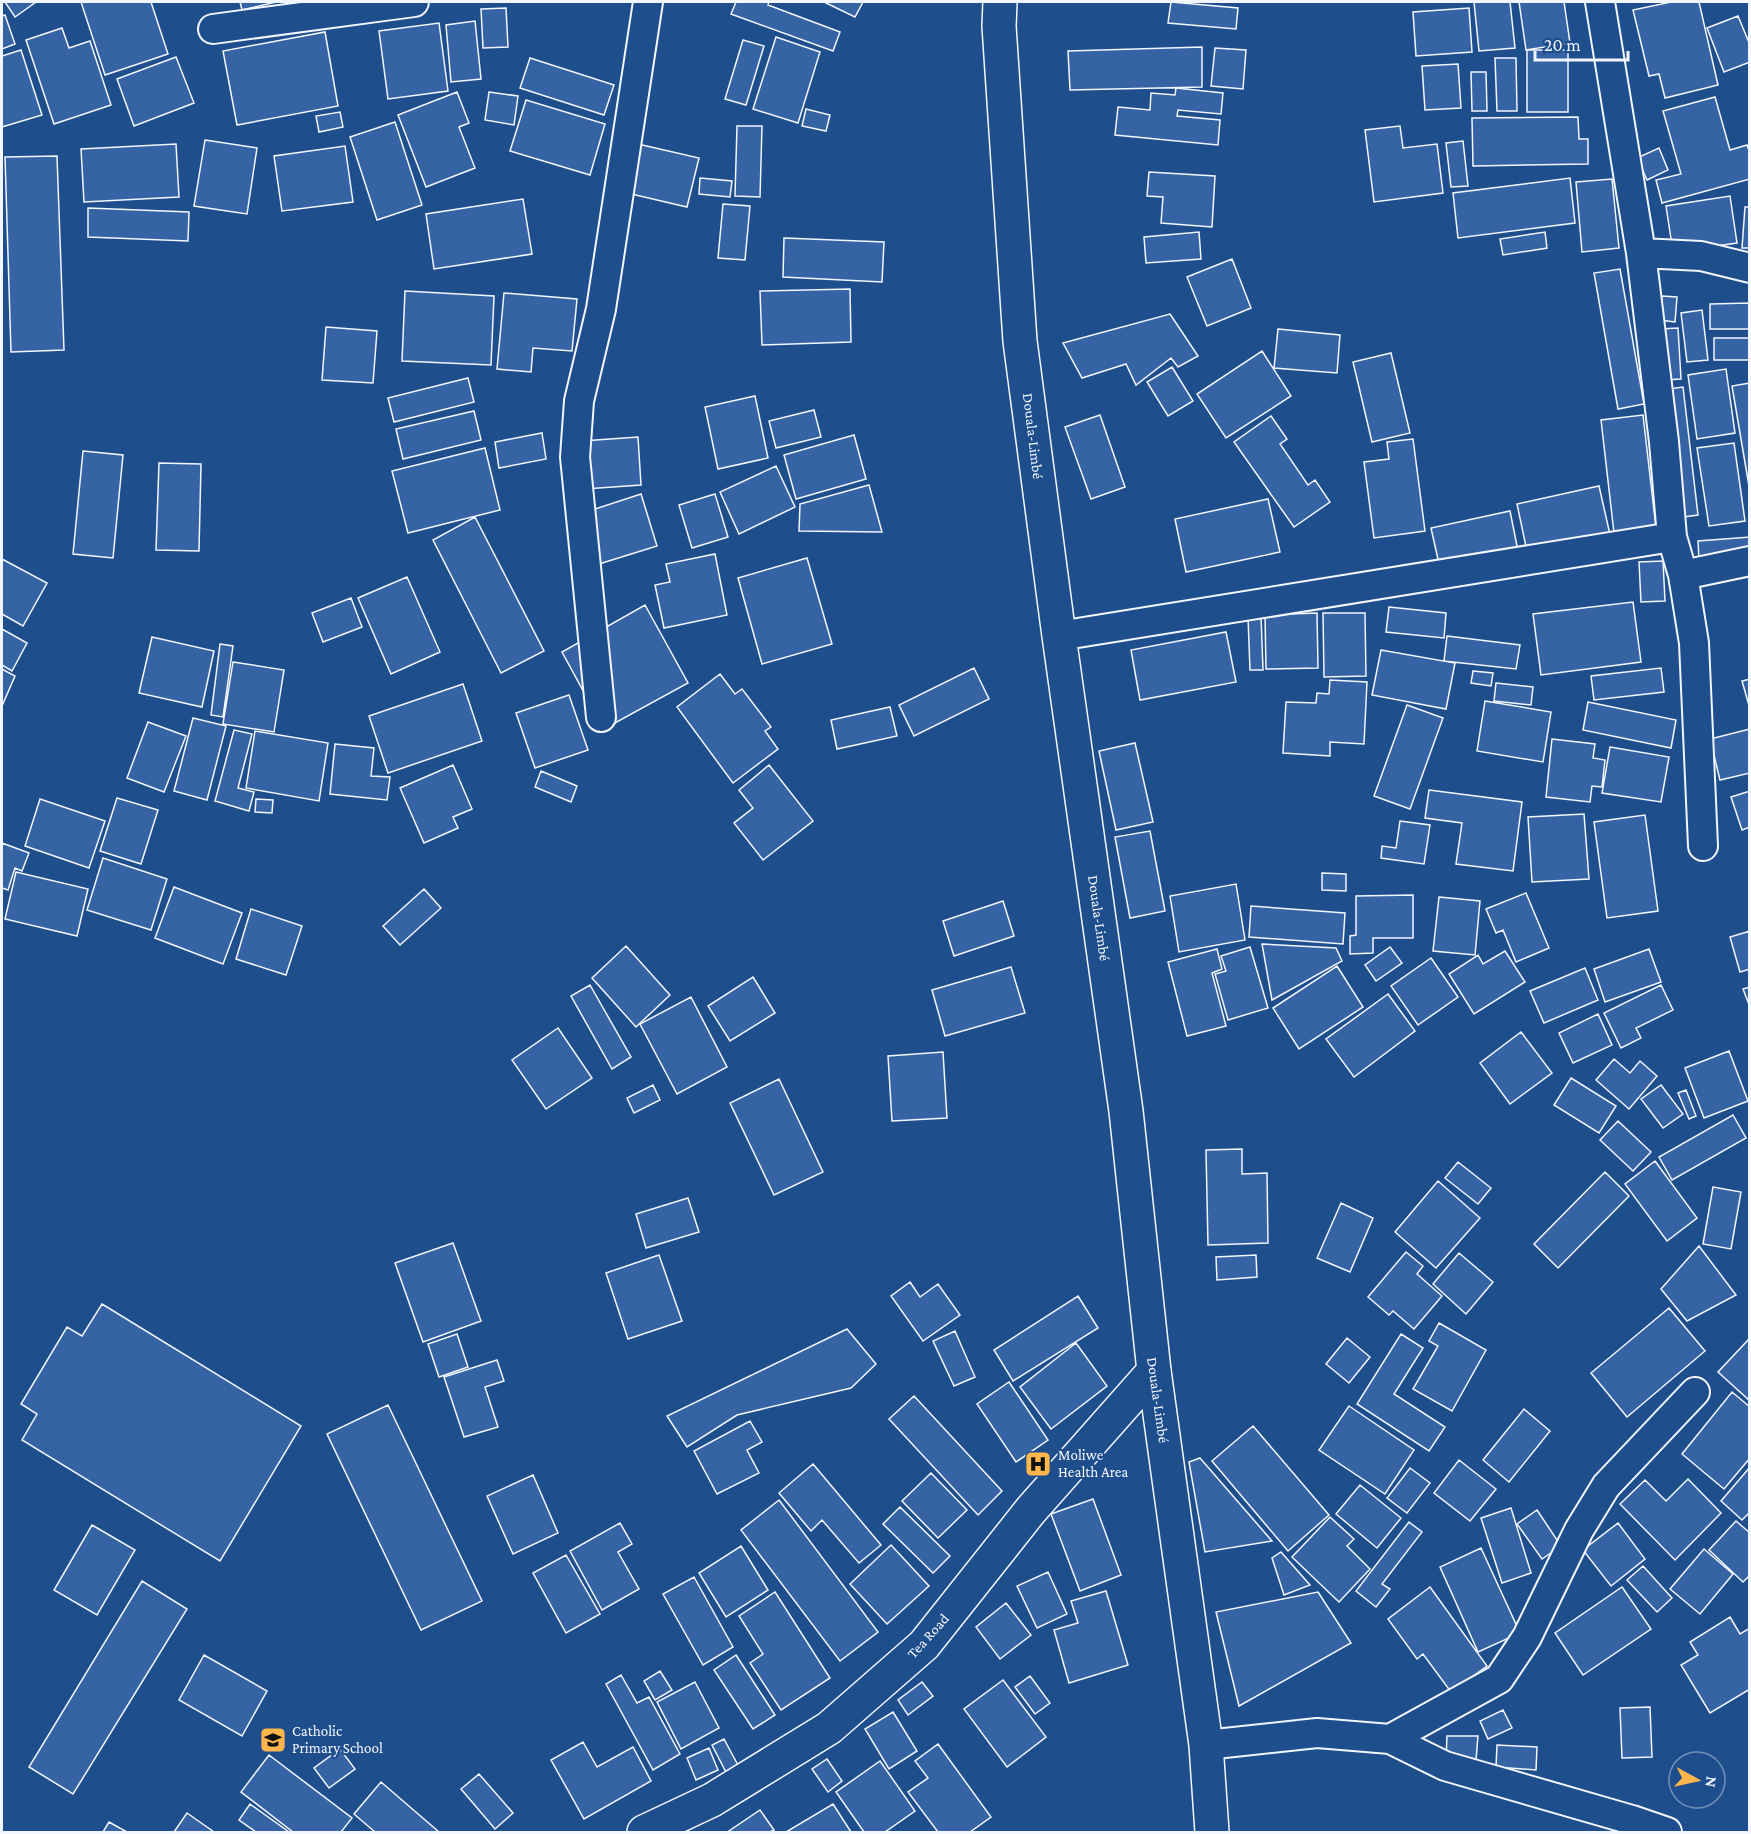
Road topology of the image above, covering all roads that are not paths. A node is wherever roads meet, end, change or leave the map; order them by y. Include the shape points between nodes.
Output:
1 (414, 2) edge
2 (648, 2) edge
3 (1000, 2) edge
4 (1600, 2) edge
5 (213, 28) dead end
6 (1641, 253) junction
7 (1749, 268) edge
8 (1672, 537) junction
9 (1749, 561) edge
10 (1683, 575) junction
11 (1059, 636) junction
12 (601, 717) dead end
13 (1703, 846) dead end
14 (1154, 1371) junction
15 (1695, 1392) dead end
16 (1390, 1739) junction
17 (1206, 1745) junction
18 (644, 1833) edge
19 (1212, 1833) edge
20 (1667, 1833) edge

1 - 5 street
2 - 12 street via 601,309 579,401 575,457
3 - 11 main road, Douala-Limbé via 1020,341
4 - 6 street
6 - 7 street via 1701,256
6 - 8 street
8 - 10 street
8 - 11 street
9 - 10 street
10 - 13 street via 1694,643
11 - 14 main road, Douala-Limbé via 1126,1111
14 - 17 main road, Douala-Limbé
14 - 18 main road, Tea Road via 1031,1510 924,1645 829,1728 712,1800
15 - 16 street via 1606,1486 1579,1530 1527,1637 1499,1679
16 - 17 street via 1317,1733
16 - 20 street via 1445,1766
17 - 19 main road, Douala-Limbé

